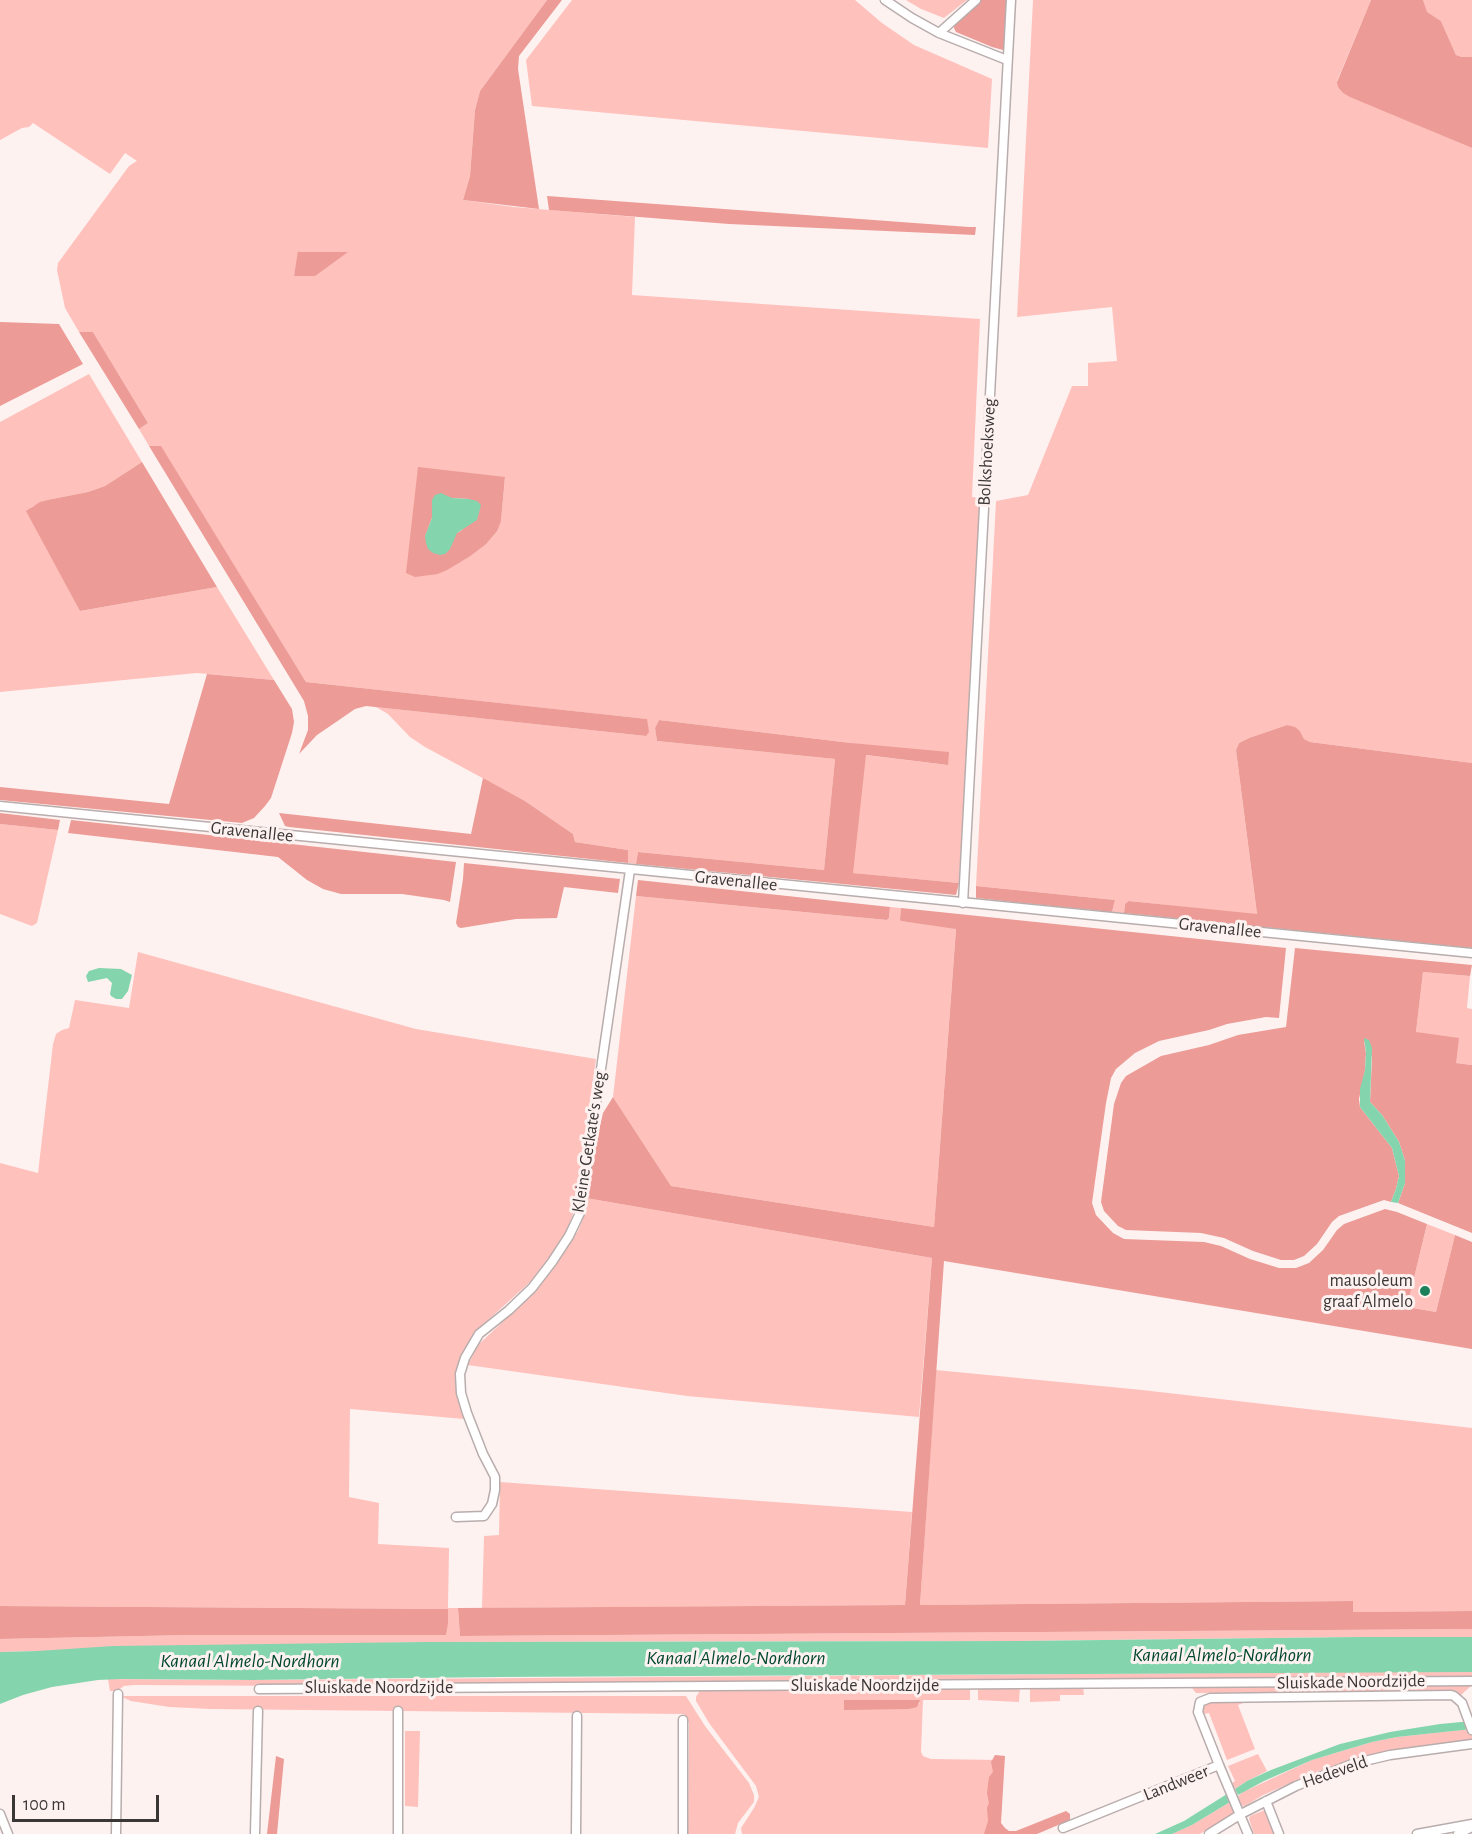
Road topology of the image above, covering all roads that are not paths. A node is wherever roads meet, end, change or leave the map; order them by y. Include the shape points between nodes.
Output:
1 (885, 0) edge
2 (976, 0) edge
3 (1011, 0) edge
4 (939, 33) junction
5 (1007, 60) junction
6 (0, 806) edge
7 (630, 870) junction
8 (963, 903) junction
9 (1472, 953) edge
10 (456, 1517) dead end
11 (1472, 1681) edge
12 (259, 1689) dead end
13 (118, 1694) dead end
14 (258, 1711) dead end
15 (398, 1711) dead end
16 (577, 1716) dead end
17 (683, 1720) dead end
18 (1472, 1730) edge
19 (1472, 1744) edge
20 (1219, 1765) junction
21 (1266, 1801) junction
22 (0, 1814) edge
23 (1240, 1814) junction
24 (1472, 1825) edge
25 (1063, 1828) dead end
26 (8, 1834) edge
27 (116, 1834) edge
28 (255, 1834) edge
29 (398, 1834) edge
30 (576, 1834) edge
31 (683, 1834) edge
32 (1209, 1834) edge
33 (1248, 1834) edge
34 (1279, 1834) edge
35 (1417, 1834) edge
36 (1458, 1834) edge

1 - 4 street
2 - 4 street
3 - 5 street, Bolkshoeksweg
4 - 5 street
5 - 8 street, Bolkshoeksweg
6 - 7 street, Gravenallee
7 - 8 street, Gravenallee
7 - 10 street, Kleine Getkate's weg via 580,1213 569,1236 532,1288 479,1334 465,1358 459,1374 461,1393 495,1477 495,1490 484,1516
8 - 9 street, Gravenallee
11 - 12 street, Sluiskade Noordzijde
13 - 27 street
14 - 28 street
15 - 29 street
16 - 30 street
17 - 31 street
18 - 20 street, Landweer via 1459,1699 1451,1695 1210,1698 1200,1701 1198,1712
19 - 21 street, Hedeveld via 1352,1764
20 - 23 street
20 - 25 street, Landweer
21 - 23 street, Hedeveld
21 - 34 street
22 - 26 street
23 - 32 street, Hedeveld
23 - 33 street
24 - 35 street
24 - 36 street

